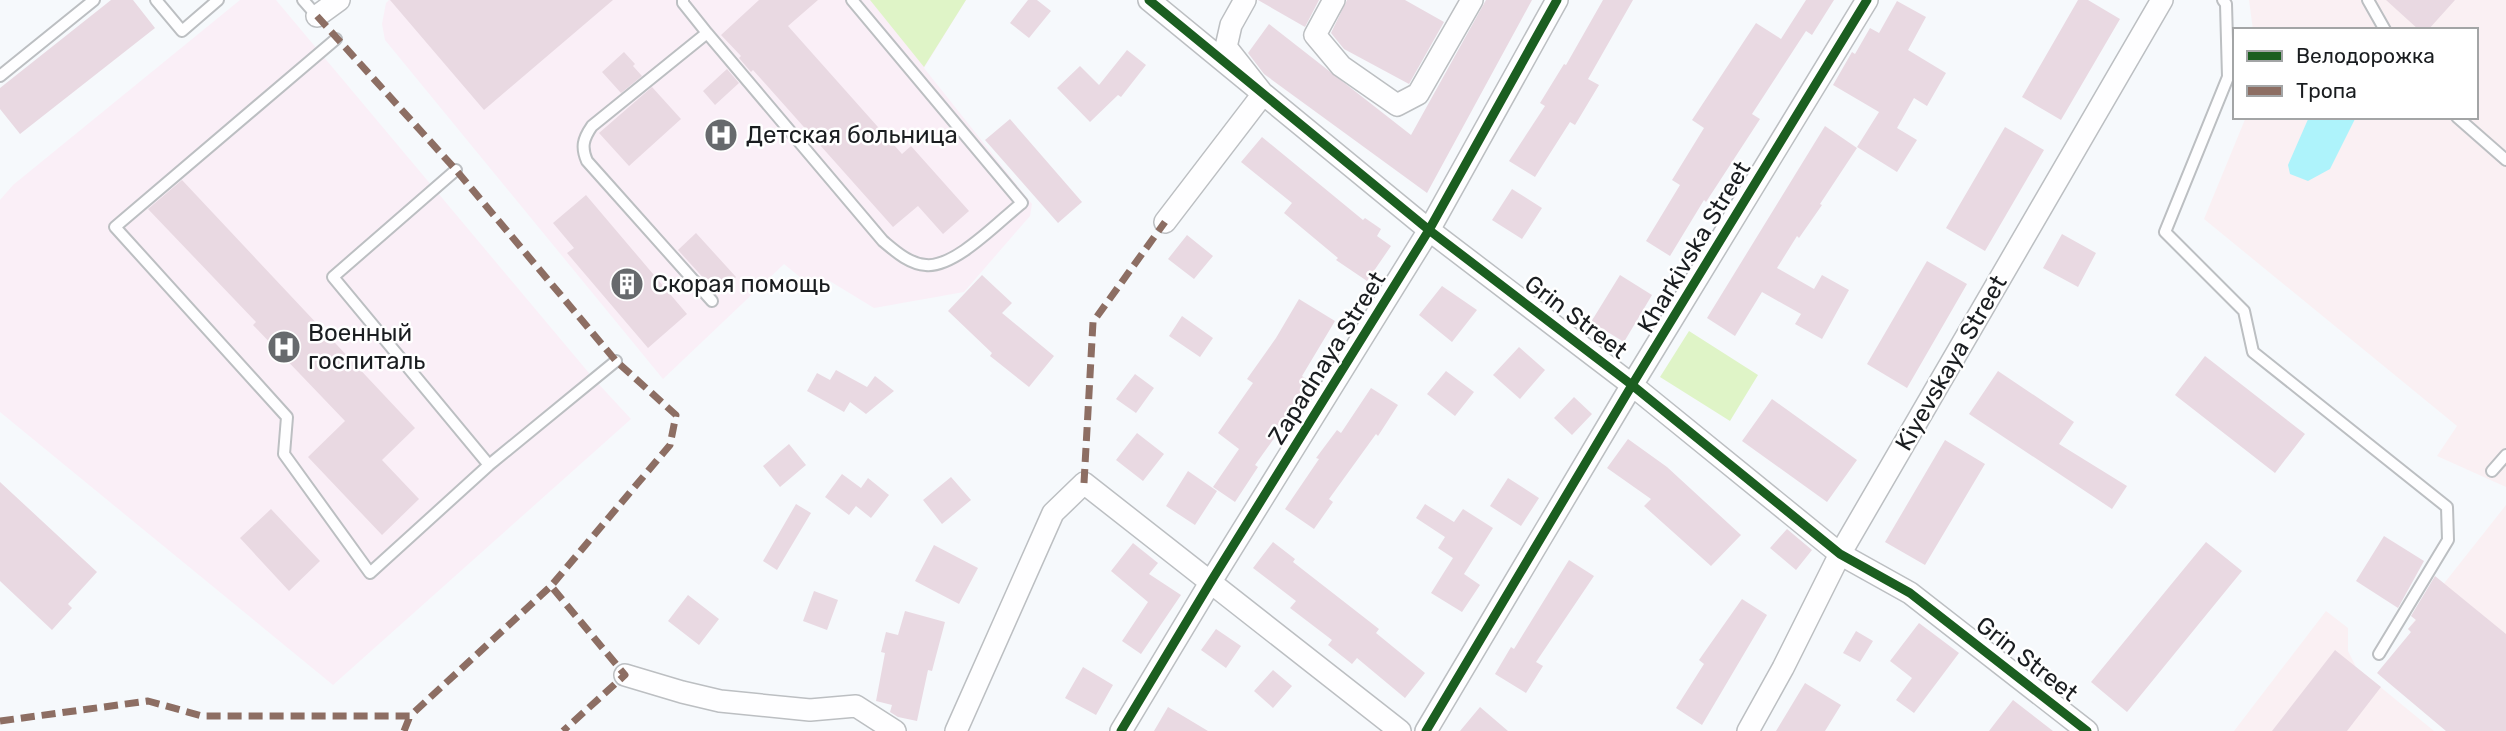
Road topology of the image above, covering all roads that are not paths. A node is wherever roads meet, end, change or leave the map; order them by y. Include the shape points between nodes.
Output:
1 (94, 0) edge
2 (156, 0) edge
3 (218, 0) edge
4 (303, 0) edge
5 (338, 0) edge
6 (683, 0) edge
7 (852, 0) edge
8 (1149, 0) edge
9 (1245, 0) edge
10 (1334, 0) edge
11 (1472, 0) edge
12 (1557, 0) edge
13 (1867, 0) edge
14 (2162, 0) edge
15 (2223, 0) edge
16 (2368, 0) edge
17 (317, 16) joint
18 (2384, 28) edge
19 (707, 33) junction
20 (336, 40) dead end
21 (0, 76) edge
22 (1263, 94) junction
23 (2459, 119) edge
24 (2506, 160) edge
25 (456, 170) dead end
26 (1165, 222) dead end
27 (1429, 230) junction
28 (712, 301) dead end
29 (616, 361) dead end
30 (1632, 385) junction
31 (2506, 455) edge
32 (489, 465) junction
33 (2492, 471) dead end
34 (1840, 554) junction
35 (1210, 583) junction
36 (2379, 654) dead end
37 (625, 675) dead end
38 (2077, 728) edge
39 (895, 731) edge
40 (956, 731) edge
41 (1121, 731) edge
42 (1400, 731) edge
43 (1426, 731) edge
44 (1748, 731) edge

1 - 21 lane
2 - 3 lane via 182,31
4 - 17 lane
5 - 17 street
6 - 19 lane
7 - 19 lane via 1022,203 954,258 926,265 903,257 883,241
8 - 22 street, Grin Street
9 - 22 street via 1231,25 1226,47
10 - 11 street via 1315,35 1341,65 1397,105 1418,94
12 - 27 street, Zapadnaya Street
13 - 30 street, Kharkivska Street
14 - 34 street, Kiyevskaya Street
15 - 36 lane via 2228,78 2165,232 2244,311 2253,352 2447,507 2448,540
16 - 18 lane
19 - 28 lane via 592,126 584,136 582,150
20 - 32 lane via 115,227 287,417 284,454 370,573
22 - 26 street
22 - 27 street, Grin Street
23 - 24 lane
25 - 32 lane via 333,277
27 - 30 street, Grin Street
27 - 35 street, Zapadnaya Street
29 - 32 lane
30 - 34 street, Grin Street
30 - 43 street, Kharkivska Street
31 - 33 lane
34 - 38 street, Grin Street via 1910,593
34 - 44 street, Kiyevskaya Street
35 - 40 street via 1084,483 1053,513
35 - 41 street, Zapadnaya Street
35 - 42 street
37 - 39 street via 720,701 810,710 856,706

